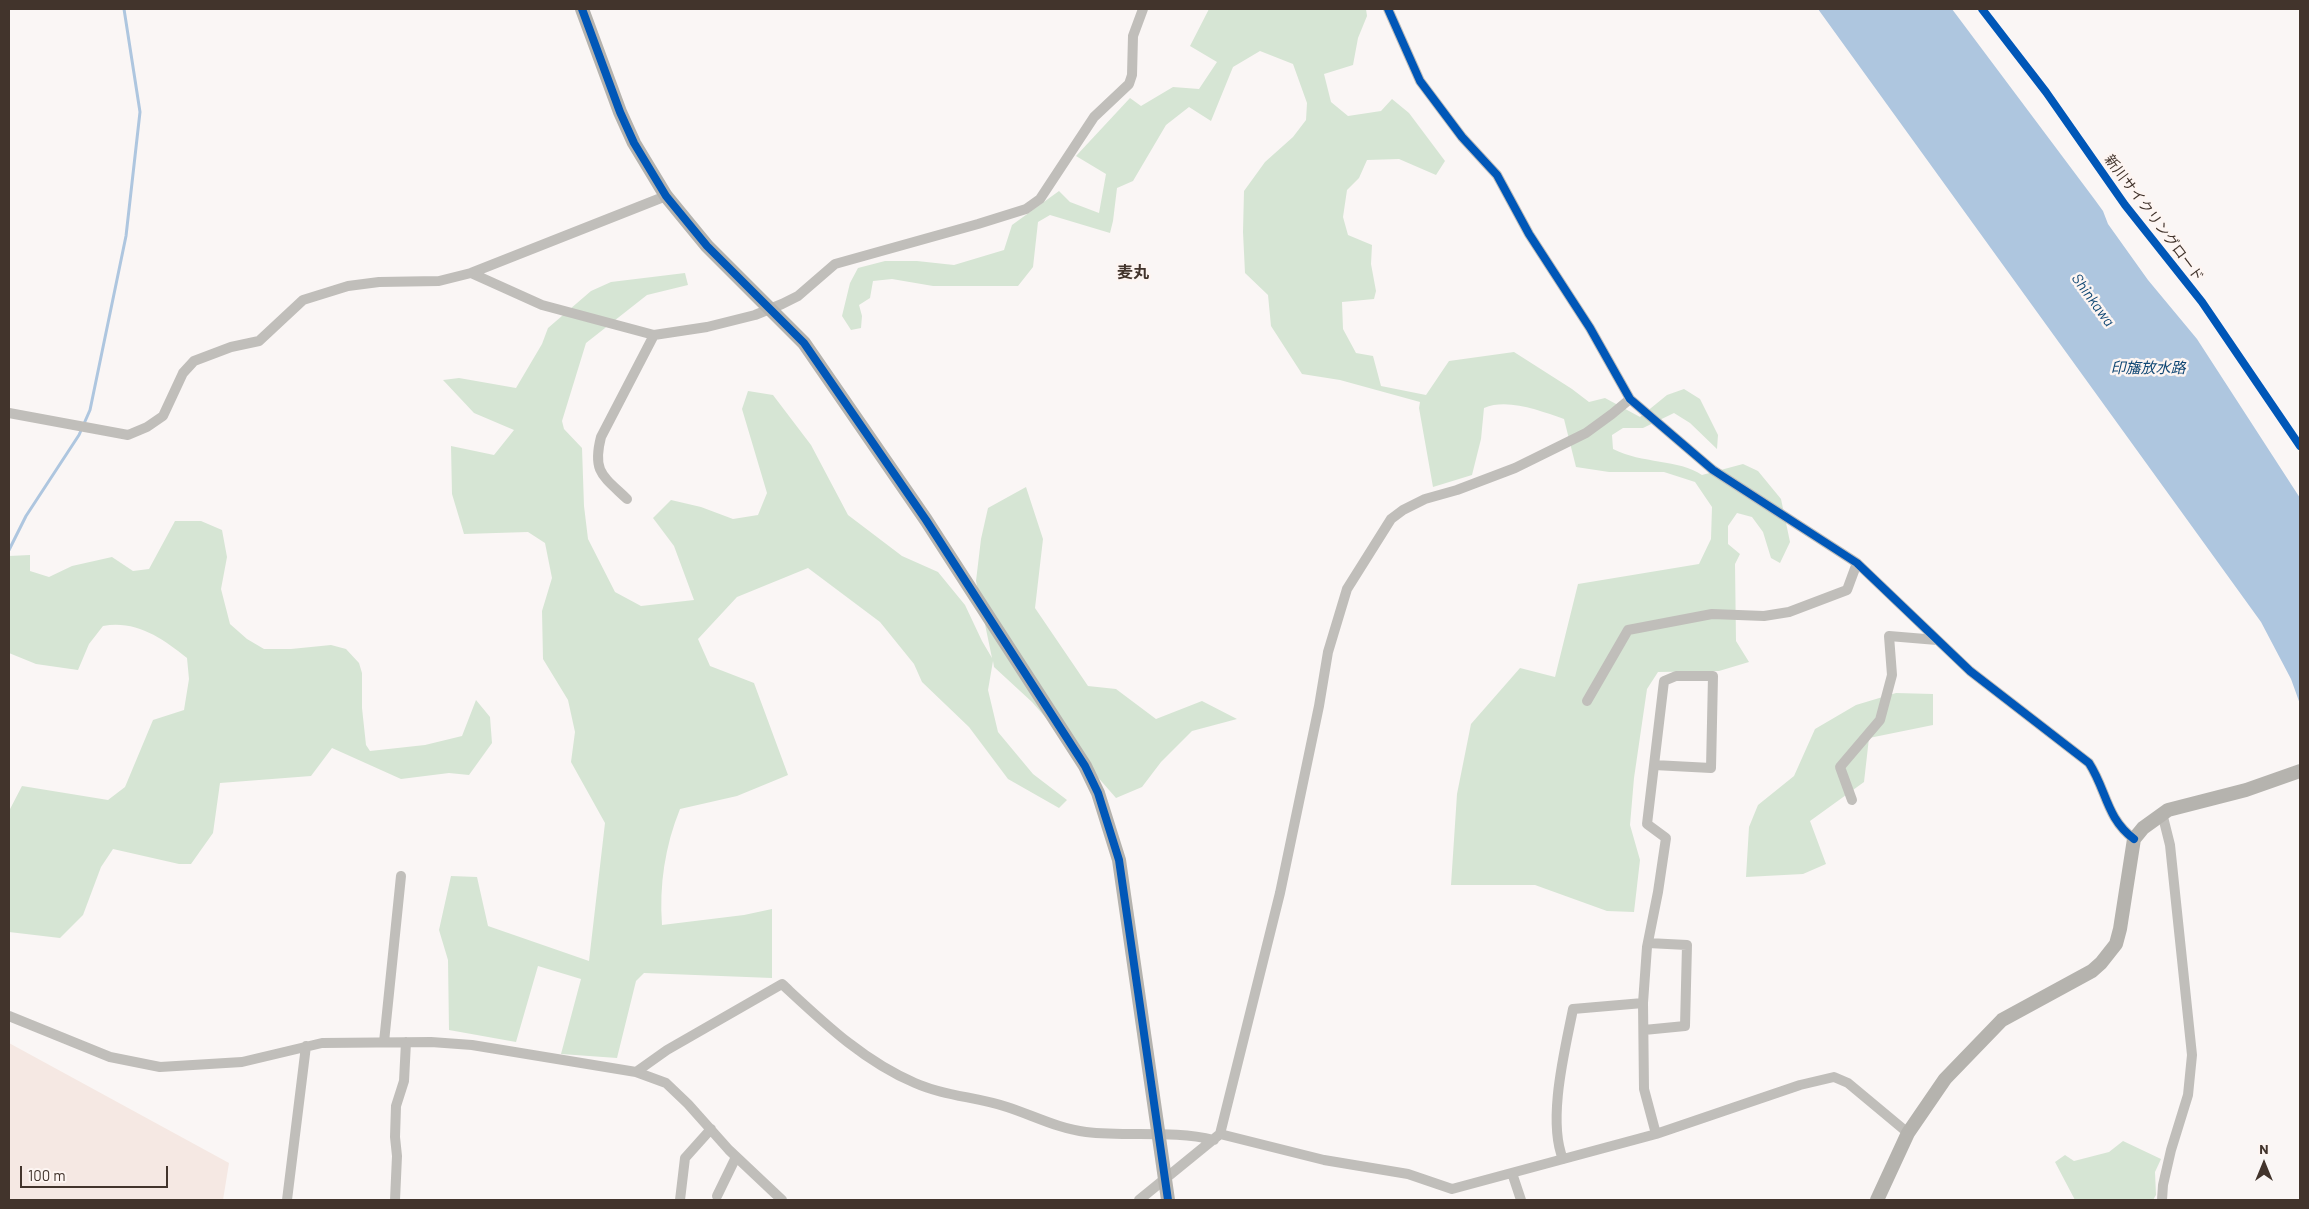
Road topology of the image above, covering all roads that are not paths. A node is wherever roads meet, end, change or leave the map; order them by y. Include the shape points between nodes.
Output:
1 (582, 9) edge
2 (1143, 9) edge
3 (1388, 9) edge
4 (666, 196) junction
5 (471, 273) junction
6 (771, 308) junction
7 (654, 335) junction
8 (1630, 399) junction
9 (9, 414) edge
10 (626, 499) dead end
11 (1857, 563) junction
12 (1937, 640) junction
13 (1587, 701) dead end
14 (1654, 765) junction
15 (2300, 771) edge
16 (1852, 800) dead end
17 (2162, 813) junction
18 (2134, 839) junction
19 (400, 876) dead end
20 (1648, 943) junction
21 (1643, 1003) junction
22 (9, 1016) edge
23 (1644, 1030) junction
24 (384, 1042) junction
25 (406, 1042) junction
26 (306, 1046) junction
27 (636, 1072) junction
28 (711, 1129) junction
29 (1656, 1134) junction
30 (1908, 1134) junction
31 (1159, 1136) junction
32 (1217, 1137) junction
33 (736, 1156) junction
34 (1563, 1159) junction
35 (1512, 1173) junction
36 (1165, 1178) junction
37 (717, 1196) dead end
38 (287, 1200) edge
39 (395, 1200) edge
40 (680, 1200) edge
41 (782, 1200) edge
42 (1139, 1200) edge
43 (1168, 1200) edge
44 (1521, 1200) edge
45 (1877, 1200) edge
46 (2162, 1200) edge

1 - 4 street via 620,112 634,143
2 - 6 street via 1133,36 1129,84 1094,117 1040,199 1026,208 978,224 835,264 798,296
3 - 8 street via 1420,81 1462,137 1497,175 1529,234 1590,328
4 - 5 street
4 - 6 street via 707,246
5 - 7 street via 542,305
5 - 9 street via 439,281 348,286 303,300 260,341 194,360 182,373 163,416 128,435
6 - 7 street via 755,315
6 - 31 street via 804,343 926,520 1085,766 1098,793 1119,860
7 - 10 street via 601,437 596,454 597,467
8 - 11 street via 1713,470
8 - 32 street via 1586,433 1515,468 1425,499 1403,510 1391,519 1347,589 1328,652 1280,893
11 - 12 street
11 - 13 street via 1847,590 1789,612 1764,616 1712,614 1628,630
12 - 16 street via 1889,636 1892,675 1880,720 1840,767
12 - 18 street via 1991,689 2089,763 2115,820
14 - 14 street via 1664,680 1676,676 1714,676 1710,768
14 - 20 street via 1647,824 1666,838
15 - 17 street
17 - 18 street
17 - 46 street via 2170,846 2192,1055 2188,1095 2171,1150
18 - 30 street via 2120,929 2110,954 2092,971 1994,1026 1945,1079
19 - 24 street
20 - 21 street
20 - 23 street via 1687,945 1685,1026
21 - 23 street
21 - 34 street via 1573,1009 1558,1102 1557,1145
22 - 26 street via 110,1057 160,1067 242,1062
23 - 29 street via 1644,1089
24 - 25 street
24 - 26 street
25 - 27 street via 472,1045
25 - 39 street via 404,1081 396,1106 398,1156
26 - 38 street
27 - 28 street via 666,1083
27 - 31 street via 666,1050 782,984 852,1047 916,1084 1005,1106 1085,1132
28 - 33 street
28 - 40 street via 685,1158
29 - 30 street via 1800,1085 1834,1077 1848,1083
29 - 34 street
30 - 45 street
31 - 32 street
31 - 36 street
32 - 35 street via 1408,1174 1452,1189
32 - 36 street
33 - 37 street
33 - 41 street
34 - 35 street
35 - 44 street
36 - 42 street
36 - 43 street

